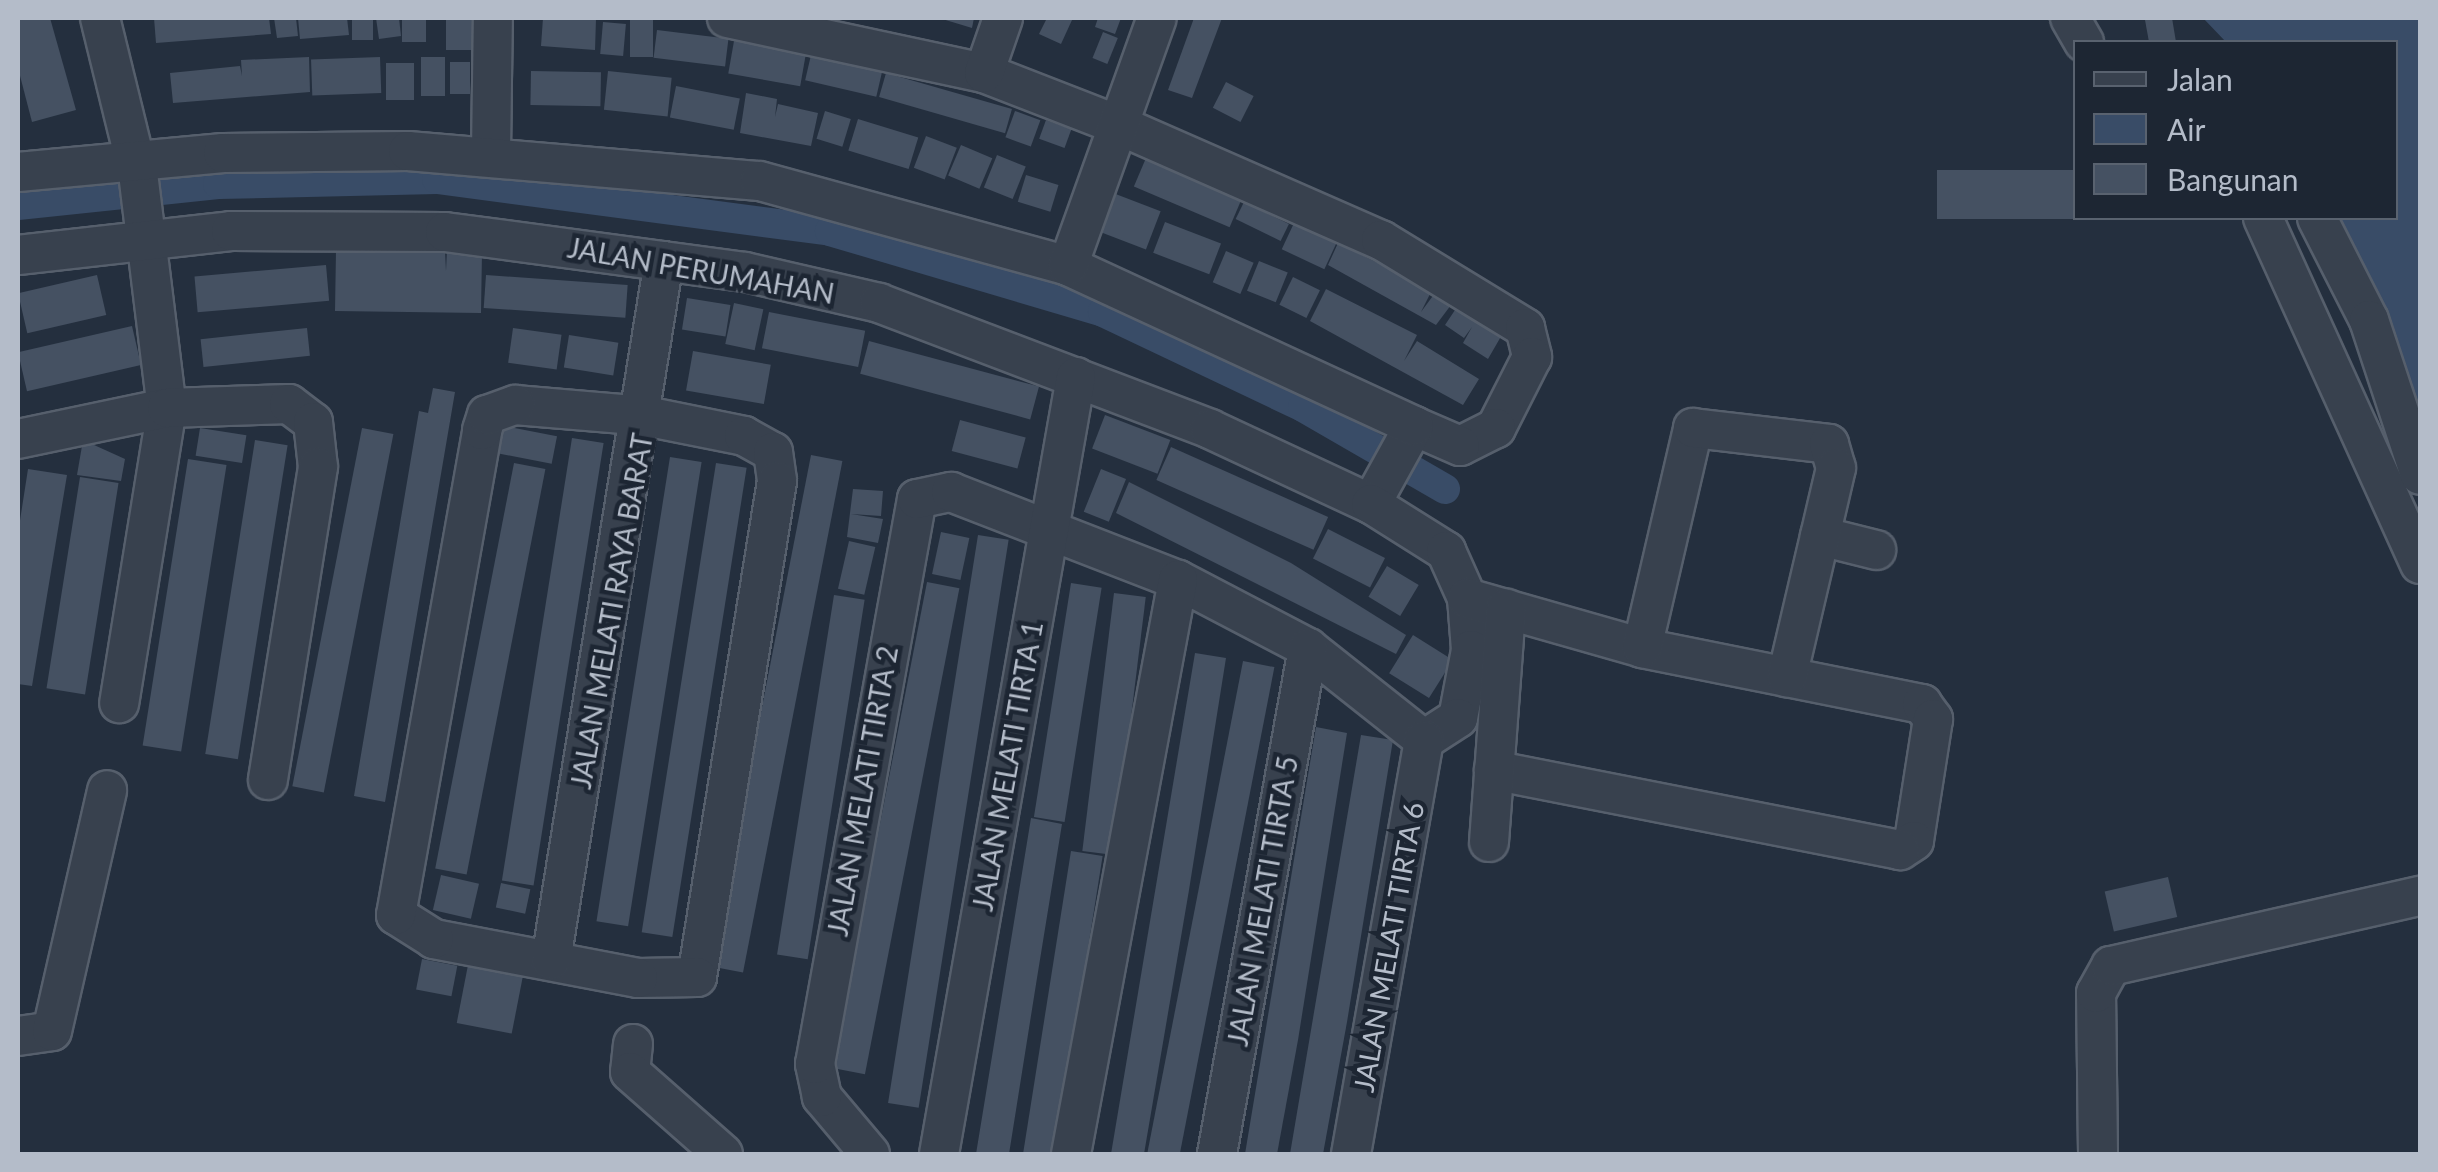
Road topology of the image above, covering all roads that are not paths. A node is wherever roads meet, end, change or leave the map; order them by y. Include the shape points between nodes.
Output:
1 (100, 18) edge
2 (493, 18) edge
3 (727, 18) edge
4 (1003, 18) edge
5 (1157, 18) edge
6 (2070, 18) edge
7 (2083, 40) edge
8 (984, 74) junction
9 (1123, 127) junction
10 (490, 153) junction
11 (136, 166) junction
12 (18, 172) edge
13 (2264, 220) edge
14 (2318, 220) edge
15 (144, 234) junction
16 (18, 255) edge
17 (664, 261) junction
18 (1068, 266) junction
19 (1076, 377) junction
20 (167, 408) junction
21 (645, 416) junction
22 (1423, 435) junction
23 (18, 439) edge
24 (2420, 476) edge
25 (1376, 496) junction
26 (1048, 532) junction
27 (1820, 536) junction
28 (1876, 550) dead end
29 (2420, 564) edge
30 (1178, 580) junction
31 (1467, 598) junction
32 (1506, 609) junction
33 (1308, 648) junction
34 (1642, 648) junction
35 (1787, 678) junction
36 (118, 703) dead end
37 (1424, 740) junction
38 (1494, 770) junction
39 (268, 780) dead end
40 (106, 790) dead end
41 (1488, 842) dead end
42 (2420, 896) edge
43 (550, 960) junction
44 (40, 1044) edge
45 (633, 1044) dead end
46 (723, 1154) edge
47 (870, 1154) edge
48 (939, 1154) edge
49 (1071, 1154) edge
50 (1217, 1154) edge
51 (1351, 1154) edge
52 (2098, 1154) edge

1 - 11 street
2 - 10 street
3 - 8 street
4 - 8 street
5 - 9 street
6 - 7 street
8 - 9 street
9 - 18 street
9 - 22 street via 1380,240 1525,328 1532,357 1496,428 1471,445
10 - 11 street
10 - 18 street via 760,182
11 - 12 street
11 - 15 street
13 - 29 street
14 - 24 street via 2369,320
15 - 16 street
15 - 17 street, JALAN PERUMAHAN via 282,228 445,232
15 - 20 street
17 - 19 street, JALAN PERUMAHAN via 879,303
17 - 21 street, JALAN MELATI RAYA BARAT
18 - 22 street
19 - 25 street, JALAN PERUMAHAN
19 - 26 street, JALAN MELATI TIRTA 1
20 - 23 street
20 - 36 street
20 - 39 street via 289,404 314,422 320,442
21 - 43 street, JALAN MELATI RAYA BARAT
21 - 43 street via 744,436 773,452 776,466 705,956 697,976 677,980
21 - 43 street via 515,405 488,414 399,880 396,915 408,931
22 - 25 street
25 - 31 street, JALAN PERUMAHAN via 1446,550
26 - 30 street, JALAN MELATI TIRTA 2
26 - 47 street, JALAN MELATI TIRTA 2 via 936,491 911,506 815,1064 822,1097
26 - 48 street, JALAN MELATI TIRTA 1
27 - 28 street
27 - 34 street via 1836,448 1699,424
27 - 35 street
30 - 33 street, JALAN MELATI TIRTA 2
30 - 49 street
31 - 32 street
31 - 37 street via 1465,702 1451,727
32 - 34 street
32 - 38 street
33 - 37 street, JALAN MELATI TIRTA 2
33 - 50 street, JALAN MELATI TIRTA 5
34 - 35 street
35 - 38 street via 1931,709 1909,847
37 - 51 street, JALAN MELATI TIRTA 6
38 - 41 street
40 - 44 street via 52,1031
42 - 52 street via 2111,966 2096,993
45 - 46 street via 630,1072

